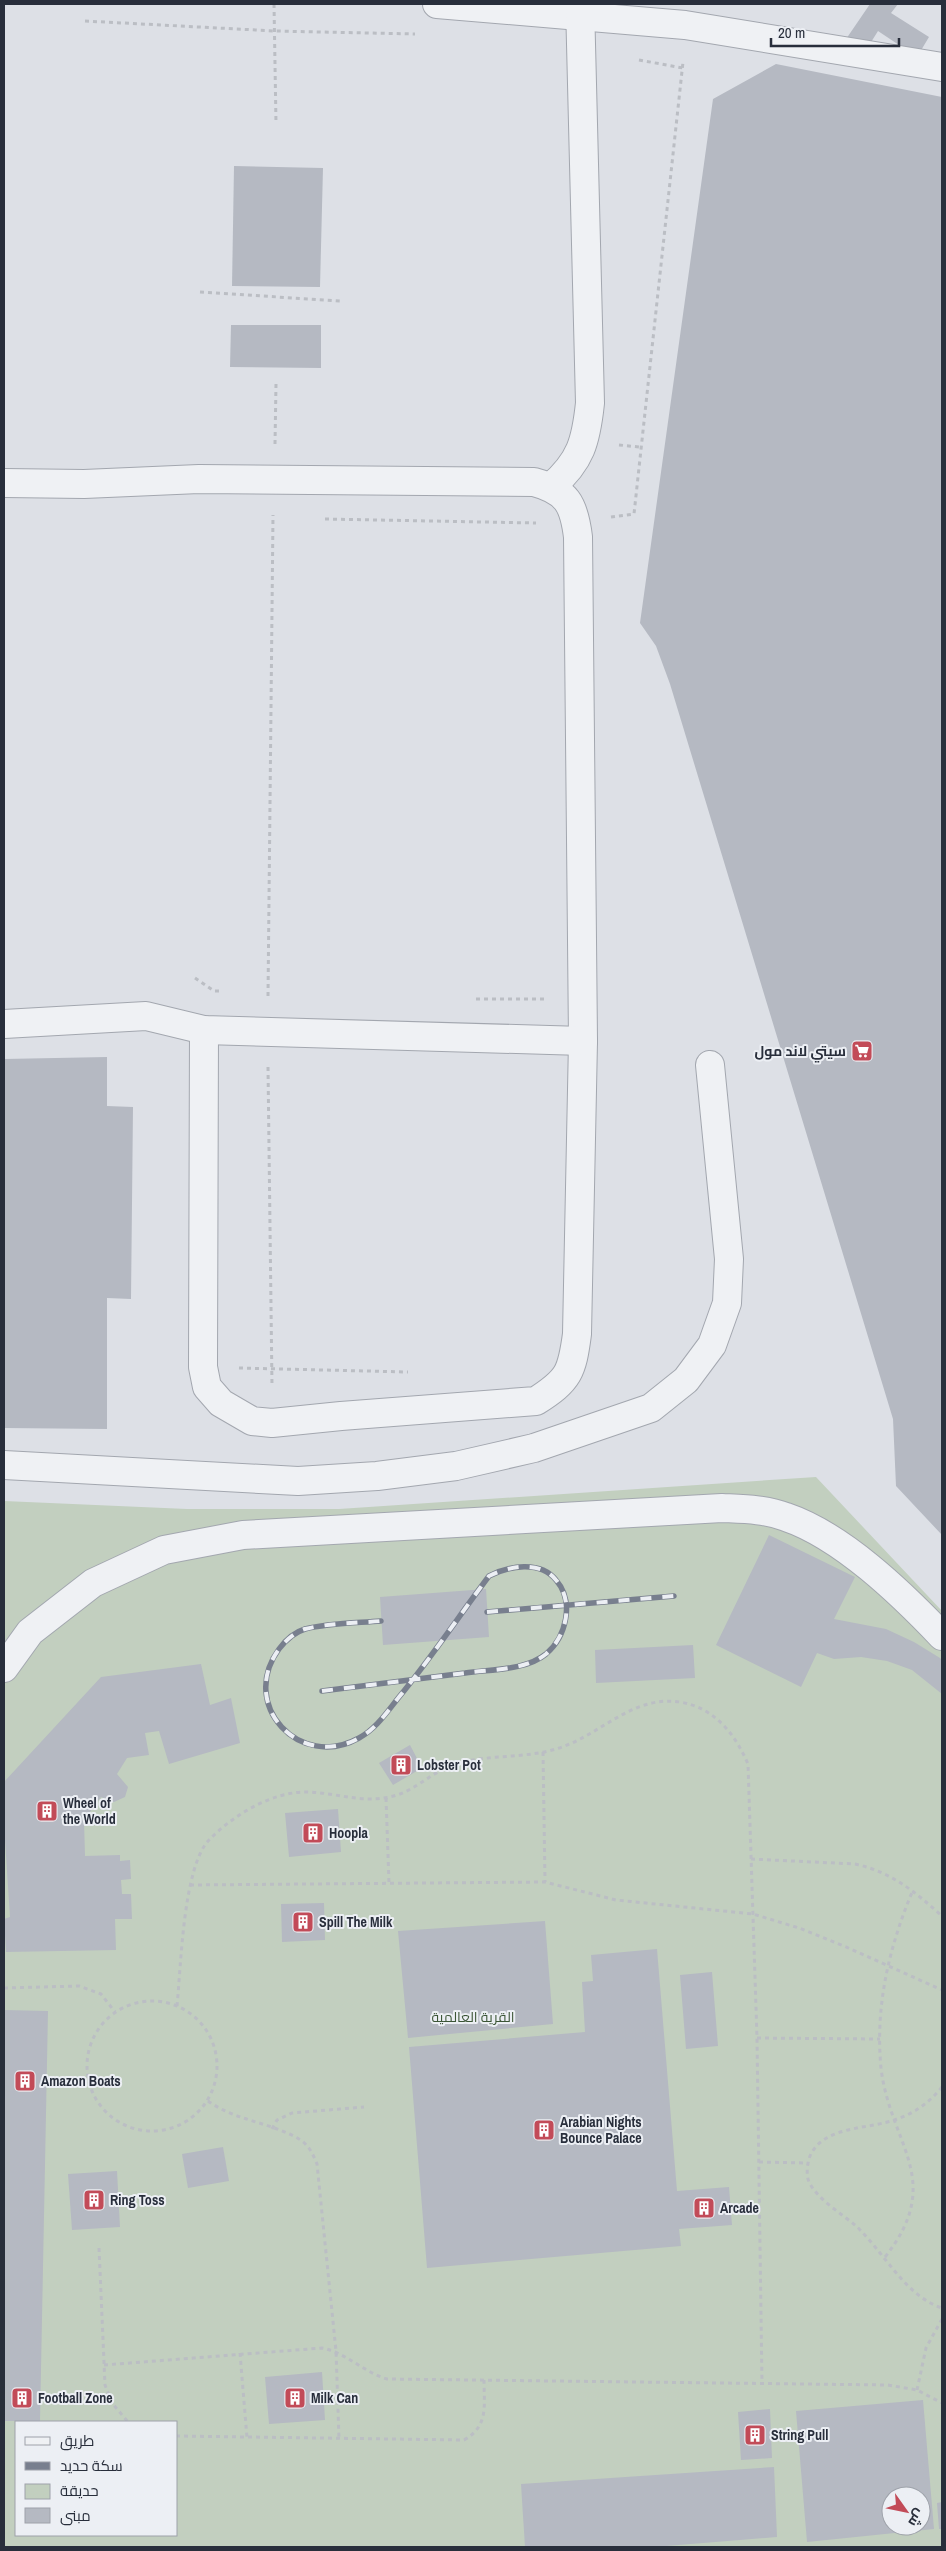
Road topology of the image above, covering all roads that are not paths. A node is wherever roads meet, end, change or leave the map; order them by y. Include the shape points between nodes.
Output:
1 (437, 4) edge
2 (580, 9) edge
3 (942, 67) edge
4 (4, 483) edge
5 (551, 487) junction
6 (4, 1024) edge
7 (204, 1030) junction
8 (583, 1041) junction
9 (710, 1065) dead end
10 (4, 1465) edge
11 (942, 1636) edge
12 (4, 1668) edge

1 - 2 lane
2 - 3 lane
2 - 5 lane via 590,403 584,441 578,456 569,471
4 - 5 lane via 84,484 199,479 534,482
5 - 8 lane via 565,497 572,508 578,536
6 - 7 lane via 146,1016
7 - 8 lane
7 - 8 lane via 203,1367 207,1387 220,1403 252,1421 272,1424 536,1401 560,1385 574,1362 577,1334
9 - 10 lane via 729,1259 727,1303 712,1344 686,1380 651,1408 534,1448 456,1466 377,1476 298,1481
11 - 12 lane via 841,1545 814,1528 784,1516 722,1508 242,1536 164,1550 93,1583 30,1632

